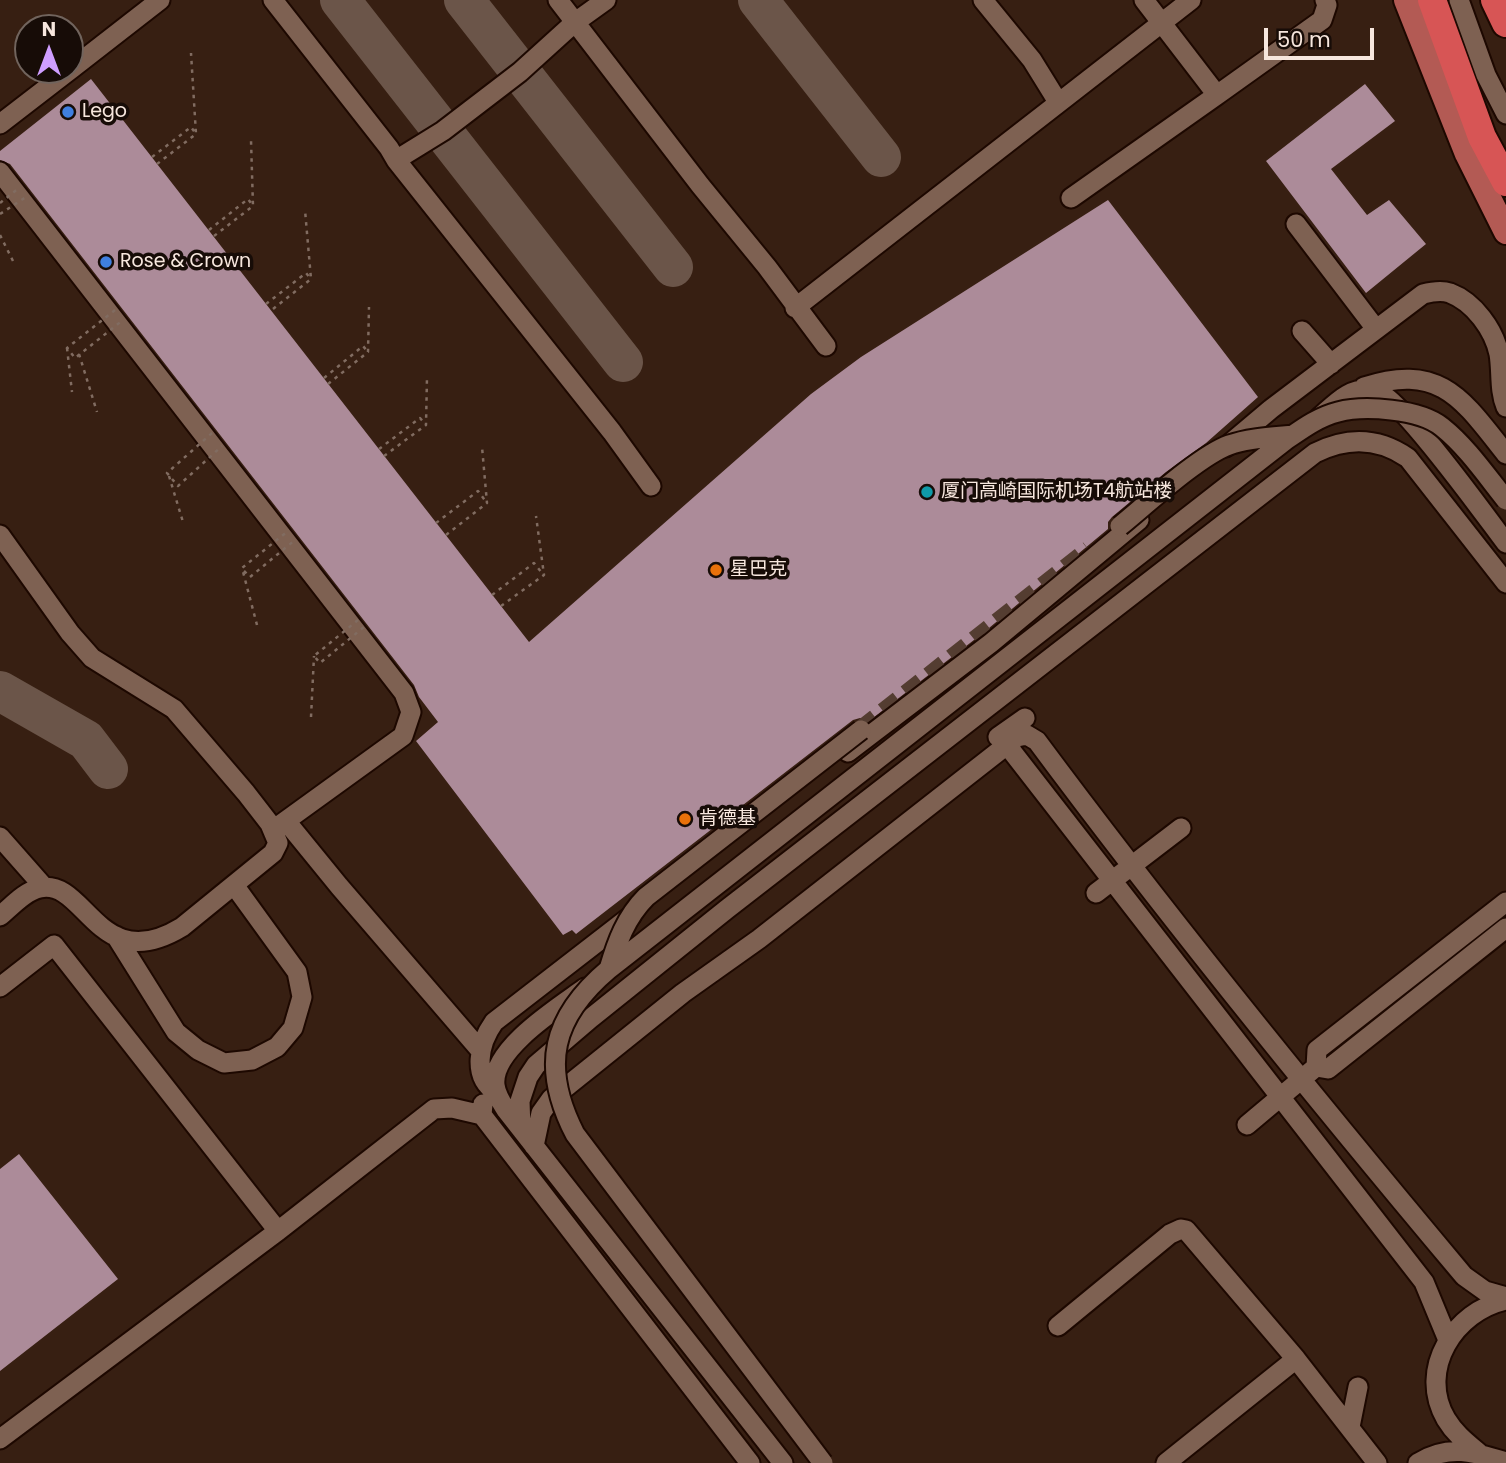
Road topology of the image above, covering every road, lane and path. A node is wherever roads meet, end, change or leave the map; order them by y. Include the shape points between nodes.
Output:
1 (160, 0) edge
2 (274, 0) edge
3 (558, 0) edge
4 (606, 0) edge
5 (983, 0) edge
6 (1144, 0) edge
7 (1191, 0) edge
8 (1325, 0) edge
9 (1406, 0) edge
10 (1432, 0) edge
11 (1459, 0) edge
12 (1495, 0) edge
13 (574, 23) junction
14 (1161, 23) junction
15 (1506, 23) edge
16 (191, 53) dead end
17 (84, 59) edge
18 (52, 84) edge
19 (1217, 95) junction
20 (1058, 102) junction
21 (1506, 114) edge
22 (0, 124) edge
23 (196, 134) junction
24 (251, 140) dead end
25 (152, 157) dead end
26 (396, 160) junction
27 (158, 164) dead end
28 (0, 172) edge
29 (1506, 183) edge
30 (19, 188) dead end
31 (26, 197) dead end
32 (1071, 198) dead end
33 (0, 203) edge
34 (253, 206) junction
35 (305, 210) dead end
36 (0, 215) edge
37 (1296, 224) dead end
38 (209, 230) dead end
39 (1506, 232) edge
40 (0, 235) edge
41 (214, 236) dead end
42 (15, 265) dead end
43 (311, 279) junction
44 (266, 304) dead end
45 (369, 307) dead end
46 (795, 307) junction
47 (273, 309) dead end
48 (115, 310) dead end
49 (123, 320) dead end
50 (1376, 329) junction
51 (1303, 331) dead end
52 (825, 346) dead end
53 (67, 348) junction
54 (368, 352) junction
55 (79, 354) junction
56 (1502, 361) edge
57 (1331, 364) junction
58 (426, 377) dead end
59 (324, 378) dead end
60 (328, 384) dead end
61 (1359, 389) junction
62 (72, 391) dead end
63 (1506, 407) edge
64 (97, 412) dead end
65 (426, 425) junction
66 (212, 433) dead end
67 (1294, 435) junction
68 (222, 446) dead end
69 (482, 447) dead end
70 (379, 449) dead end
71 (1506, 454) edge
72 (384, 456) dead end
73 (169, 476) junction
74 (651, 486) dead end
75 (1506, 500) edge
76 (487, 503) junction
77 (536, 516) dead end
78 (183, 522) dead end
79 (436, 523) dead end
80 (1120, 526) dead end
81 (288, 531) dead end
82 (0, 535) edge
83 (446, 535) dead end
84 (295, 540) dead end
85 (1506, 542) edge
86 (242, 568) junction
87 (544, 575) junction
88 (1506, 583) edge
89 (492, 595) dead end
90 (501, 606) dead end
91 (358, 620) dead end
92 (257, 625) dead end
93 (364, 627) dead end
94 (314, 656) junction
95 (311, 717) dead end
96 (1025, 718) dead end
97 (861, 730) tunnel mouth
98 (1007, 746) junction
99 (917, 814) junction
100 (280, 825) junction
101 (1181, 828) dead end
102 (0, 837) edge
103 (1130, 866) junction
104 (1112, 881) junction
105 (234, 885) junction
106 (44, 887) junction
107 (1096, 893) dead end
108 (1506, 902) edge
109 (0, 916) edge
110 (1506, 928) edge
111 (116, 936) junction
112 (609, 969) junction
113 (0, 987) edge
114 (481, 1051) junction
115 (1316, 1067) junction
116 (1300, 1080) junction
117 (497, 1095) junction
118 (1280, 1097) junction
119 (482, 1115) junction
120 (1247, 1125) dead end
121 (521, 1129) junction
122 (534, 1146) junction
123 (278, 1231) junction
124 (1506, 1299) edge
125 (1058, 1326) dead end
126 (1448, 1340) junction
127 (1296, 1359) junction
128 (1358, 1387) dead end
129 (1350, 1427) junction
130 (0, 1439) edge
131 (1480, 1454) junction
132 (1506, 1462) edge
133 (750, 1463) edge
134 (783, 1463) edge
135 (823, 1463) edge
136 (1166, 1463) edge
137 (1377, 1463) edge
138 (1418, 1463) edge

1 - 17 street
2 - 26 street
3 - 13 street
4 - 13 street
5 - 20 street via 1032,60
6 - 14 street
7 - 14 street
8 - 19 street via 1321,20
9 - 39 main road via 1467,155
10 - 29 highway via 1482,137
11 - 21 street via 1486,75
12 - 15 highway
13 - 26 street via 520,72 443,131
13 - 46 street
14 - 19 street
14 - 20 street
16 - 23 path
18 - 22 street
19 - 32 street
20 - 46 street
23 - 25 path via 191,127
23 - 27 path
24 - 34 path
26 - 74 street
28 - 100 street via 404,693 411,712 402,736
30 - 33 path, bridge
31 - 36 path, bridge
34 - 38 path via 248,199
34 - 41 path
35 - 43 path
37 - 50 street
40 - 42 path
43 - 44 path via 306,272
43 - 47 path
45 - 54 path
46 - 52 street
48 - 53 path, bridge
49 - 55 path, bridge
50 - 56 street via 1423,294 1449,293 1479,315 1493,334
50 - 57 street
51 - 57 street
53 - 55 path, bridge via 75,358
53 - 62 path
54 - 59 path via 363,345
54 - 60 path
55 - 64 path
56 - 63 street via 1501,394
57 - 114 street via 991,643 503,1013 489,1029
58 - 65 path
61 - 71 street via 1409,379 1452,393
61 - 85 street via 1377,390 1387,397
61 - 117 street via 1345,395 1271,462 531,1029 501,1061 495,1079
65 - 70 path via 420,418
65 - 72 path
66 - 73 path, bridge via 167,473
67 - 75 street, bridge via 1339,411 1392,410 1415,415 1440,425
67 - 80 street, bridge via 1225,446
67 - 112 street, bridge
68 - 73 path, bridge via 178,486
69 - 76 path
73 - 78 path
76 - 79 path via 478,491
76 - 83 path
77 - 87 path
81 - 86 path, bridge
82 - 100 street via 93,658 174,709 246,793
84 - 86 path, bridge via 250,578
86 - 92 path, bridge
87 - 89 path via 534,563
87 - 90 path
88 - 121 street via 1408,458 1395,449 1378,443 1345,442 1315,453 591,1018 528,1077 520,1101
91 - 94 path, bridge
93 - 94 path, bridge via 320,663
94 - 95 path
96 - 99 street via 927,793
97 - 112 street, bridge via 635,907
98 - 99 street
98 - 103 street via 1021,735 1032,736
98 - 104 street
99 - 122 street via 551,1099 541,1113
100 - 105 street via 273,853
100 - 114 street via 339,886
101 - 103 street
102 - 106 street
103 - 104 street
103 - 116 street via 1282,1045
104 - 107 street
104 - 118 street
105 - 111 street via 166,936 148,942
105 - 111 street via 297,972 302,997 293,1028 277,1047 251,1060 224,1063 176,1032
106 - 109 street via 28,893
106 - 111 street via 60,890
108 - 115 street via 1317,1050
110 - 115 street via 1328,1069
112 - 135 street, bridge via 574,1004 562,1026 555,1066 566,1117
113 - 123 street via 54,945
114 - 117 street via 483,1080
115 - 116 street
116 - 118 street
116 - 124 street via 1464,1276
117 - 119 street via 482,1104
117 - 121 street
118 - 120 street
118 - 126 street via 1424,1282
119 - 123 street via 434,1109
119 - 133 street
121 - 122 street
122 - 134 street
123 - 130 street
124 - 126 street via 1475,1312
125 - 127 street via 1181,1229 1191,1233
126 - 131 street via 1438,1365 1437,1391 1444,1416 1459,1438
127 - 129 street
127 - 136 street
128 - 129 street
129 - 137 street
131 - 132 street
131 - 138 street via 1449,1451

